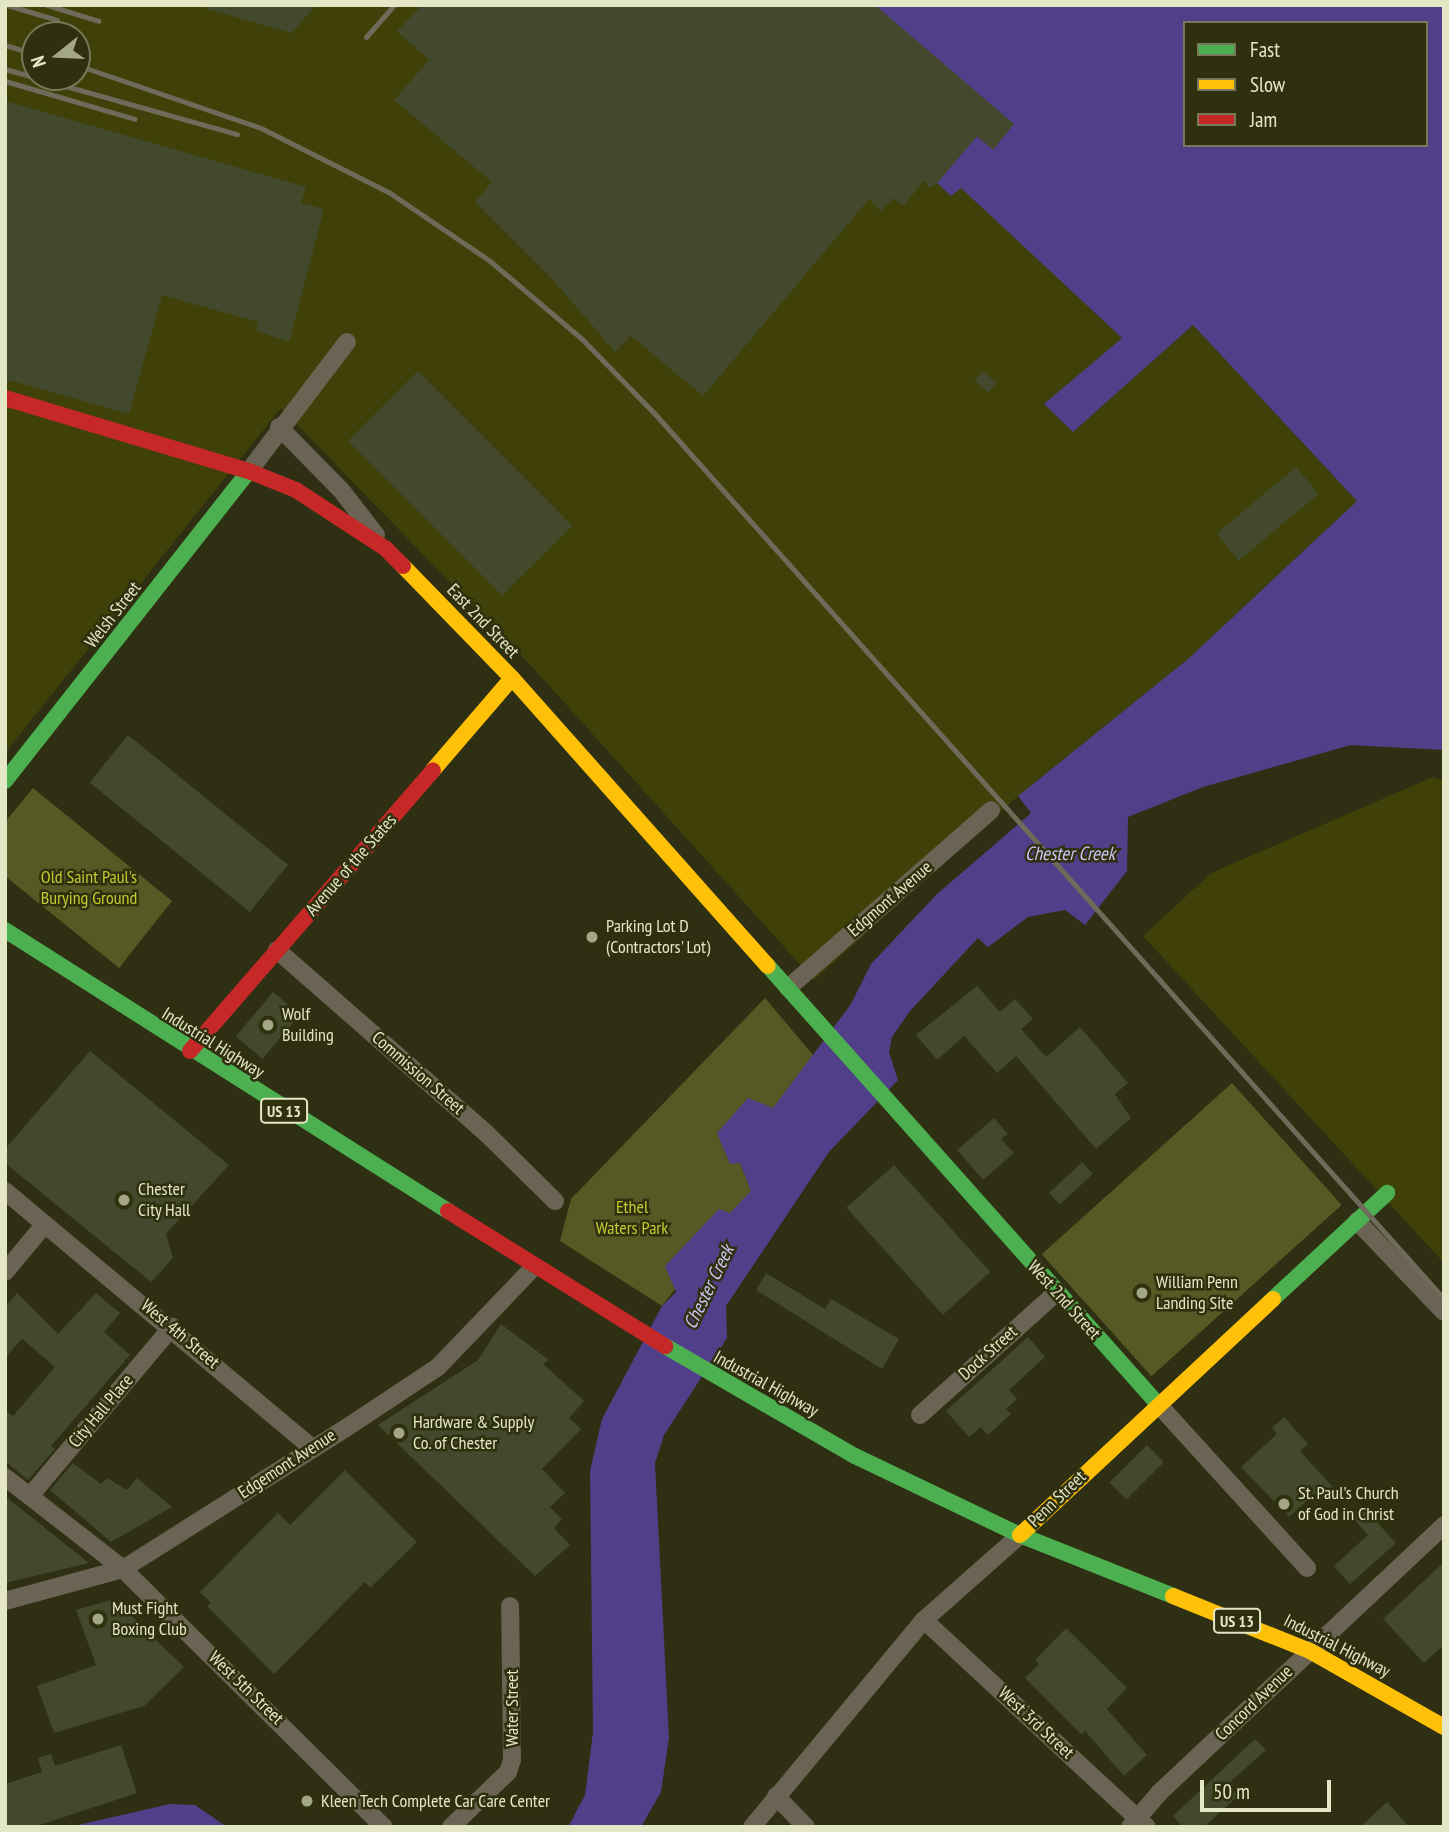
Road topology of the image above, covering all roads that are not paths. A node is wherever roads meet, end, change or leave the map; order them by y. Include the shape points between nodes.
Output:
1 (347, 342) dead end
2 (5, 398) edge
3 (279, 427) junction
4 (249, 471) junction
5 (386, 549) junction
6 (512, 678) junction
7 (5, 781) edge
8 (991, 810) dead end
9 (5, 930) edge
10 (277, 950) junction
11 (788, 988) junction
12 (824, 1030) joint
13 (190, 1051) junction
14 (5, 1191) edge
15 (1387, 1193) dead end
16 (555, 1201) dead end
17 (1357, 1221) junction
18 (45, 1224) junction
19 (533, 1268) junction
20 (5, 1272) edge
21 (1057, 1292) junction
22 (1444, 1312) edge
23 (172, 1327) junction
24 (1157, 1403) junction
25 (920, 1415) dead end
26 (312, 1448) junction
27 (5, 1477) edge
28 (30, 1496) junction
29 (1444, 1525) edge
30 (1020, 1535) junction
31 (1307, 1568) dead end
32 (122, 1569) junction
33 (5, 1601) edge
34 (510, 1606) dead end
35 (925, 1620) junction
36 (1310, 1651) junction
37 (1444, 1727) edge
38 (776, 1796) junction
39 (1137, 1823) edge
40 (384, 1827) edge
41 (451, 1827) edge
42 (752, 1827) edge
43 (806, 1827) edge

1 - 3 street
2 - 4 street, East 2nd Street
3 - 4 street
3 - 5 street via 341,490
4 - 5 street, East 2nd Street via 296,490
4 - 7 street, Welsh Street
5 - 6 street, East 2nd Street
6 - 10 street, Avenue of the States
6 - 11 street, East 2nd Street
8 - 11 street, Edgmont Avenue
9 - 13 street, Industrial Highway / US 13
10 - 13 street, Avenue of the States
10 - 16 street, Commission Street via 486,1133
11 - 12 street, East 2nd Street
12 - 21 street, West 2nd Street
13 - 19 street, Industrial Highway / US 13
14 - 18 street, West 4th Street
15 - 17 street, Penn Street
17 - 22 street
17 - 24 street, Penn Street via 1264,1312
18 - 20 street
18 - 23 street, West 4th Street
19 - 26 street, Edgemont Avenue via 438,1367
19 - 30 street, Industrial Highway / US 13 via 855,1456
21 - 24 street, West 2nd Street
21 - 25 street, Dock Street
23 - 26 street, West 4th Street
23 - 28 street, City Hall Place
24 - 30 street, Penn Street
24 - 31 street, West 2nd Street
26 - 32 street, Edgemont Avenue
27 - 28 street, West 5th Street
28 - 32 street, West 5th Street
29 - 36 street, Concord Avenue
30 - 35 street, Penn Street
30 - 36 street, Industrial Highway / US 13
32 - 33 street, Edgemont Avenue
32 - 40 street, West 5th Street
34 - 41 street, Water Street via 512,1759 508,1772
35 - 38 street, Penn Street
35 - 39 street, West 3rd Street
36 - 37 street, Industrial Highway / US 13
36 - 39 street, Concord Avenue
38 - 42 street, Penn Street
38 - 43 street

